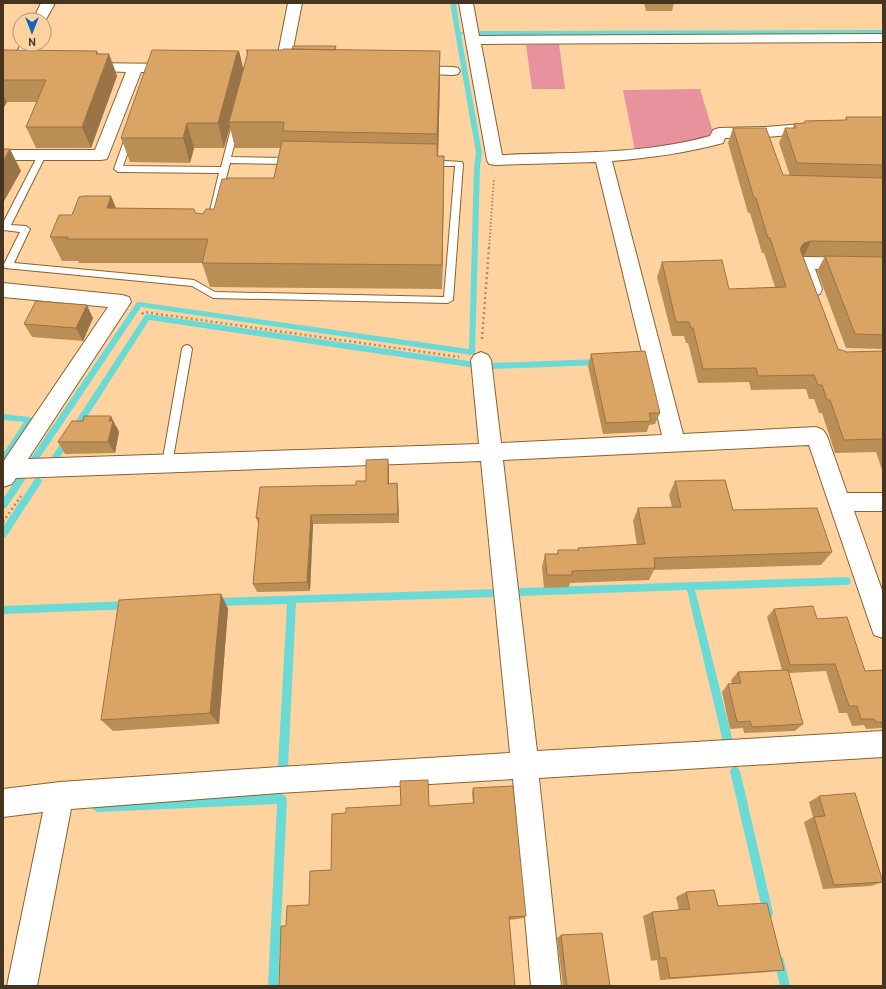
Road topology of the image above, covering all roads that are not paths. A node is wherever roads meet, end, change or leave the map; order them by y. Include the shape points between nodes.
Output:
1 (295, 3) edge
2 (466, 3) edge
3 (883, 38) edge
4 (473, 40) junction
5 (21, 52) edge
6 (10, 66) edge
7 (33, 66) edge
8 (72, 66) edge
9 (135, 67) junction
10 (193, 68) edge
11 (298, 69) edge
12 (399, 70) edge
13 (453, 70) dead end
14 (238, 115) edge
15 (134, 125) edge
16 (829, 127) edge
17 (3, 155) edge
18 (42, 155) junction
19 (603, 156) junction
20 (227, 160) junction
21 (304, 161) edge
22 (421, 163) edge
23 (224, 170) junction
24 (209, 228) edge
25 (883, 264) edge
26 (3, 290) edge
27 (820, 306) edge
28 (187, 349) dead end
29 (480, 360) road end
30 (675, 444) junction
31 (492, 452) junction
32 (167, 464) junction
33 (7, 474) edge
34 (839, 502) junction
35 (883, 502) edge
36 (883, 627) edge
37 (883, 744) edge
38 (525, 766) junction
39 (60, 796) junction
40 (3, 803) edge
41 (22, 986) edge
42 (546, 986) edge

1 - 11 street via 274,69
2 - 4 street
3 - 4 street
4 - 19 street via 495,160
5 - 6 street
6 - 7 street
8 - 9 street
9 - 10 street via 154,71
9 - 18 street via 101,155
12 - 13 street
14 - 20 lane
15 - 23 lane via 118,169
16 - 19 street via 769,140 719,133 717,139 694,146
17 - 18 street
18 - 22 lane via 5,228 26,229 8,266 194,283 213,295 448,300 459,164
19 - 30 street
20 - 21 lane
20 - 23 lane
23 - 24 lane
25 - 27 street via 804,263
26 - 33 street via 122,302
28 - 32 lane
29 - 31 street
30 - 31 street
30 - 34 street via 816,436
31 - 32 street
31 - 38 street
32 - 33 street via 39,468
34 - 35 street
34 - 36 street
37 - 38 street
38 - 39 street
38 - 42 street
39 - 40 street
39 - 41 street

